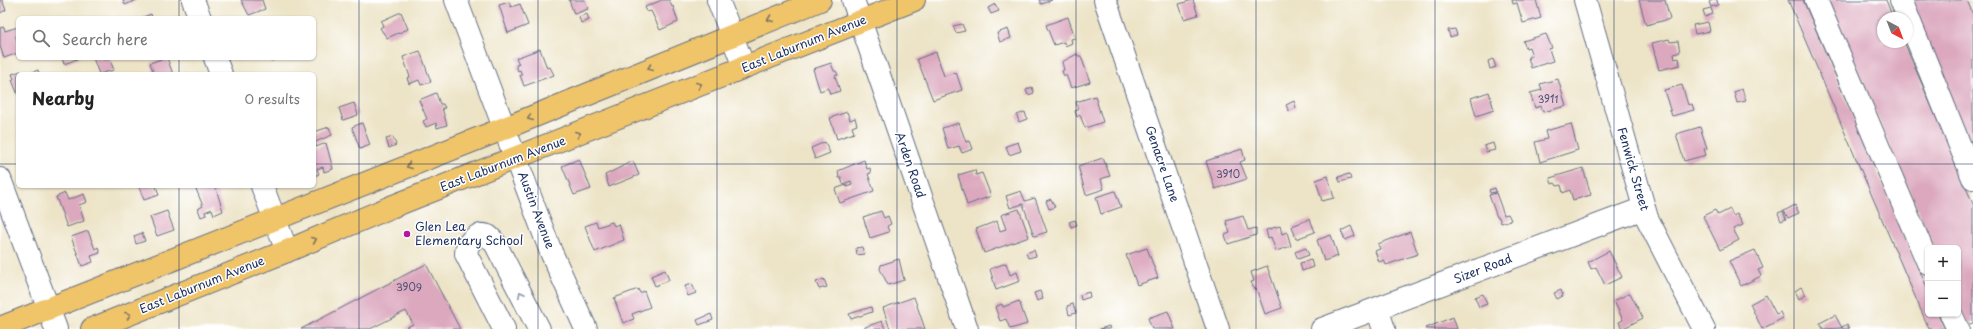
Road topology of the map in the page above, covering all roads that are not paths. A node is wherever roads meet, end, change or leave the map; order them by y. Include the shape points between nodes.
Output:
1 (193, 0) edge
2 (456, 0) edge
3 (718, 0) edge
4 (820, 0) edge
5 (853, 0) edge
6 (914, 0) edge
7 (1105, 0) edge
8 (1586, 0) edge
9 (1816, 0) edge
10 (1901, 0) edge
11 (199, 16) edge
12 (861, 21) junction
13 (731, 35) junction
14 (216, 60) edge
15 (744, 67) junction
16 (220, 72) edge
17 (505, 128) junction
18 (516, 159) junction
19 (1973, 178) edge
20 (0, 179) edge
21 (263, 188) edge
22 (1644, 208) junction
23 (275, 219) junction
24 (287, 251) junction
25 (1925, 256) edge
26 (1377, 309) junction
27 (1952, 317) edge
28 (53, 319) edge
29 (0, 328) edge
30 (92, 329) edge
31 (504, 329) edge
32 (539, 329) edge
33 (586, 329) edge
34 (967, 329) edge
35 (1218, 329) edge
36 (1322, 329) edge
37 (1384, 329) edge
38 (1704, 329) edge
39 (1958, 329) edge

1 - 11 street
2 - 17 street, Austin Avenue
3 - 13 street
4 -> 13 main road
5 - 12 street, Arden Road
6 - 12 main road, East Laburnum Avenue
7 - 35 street, Genacre Lane
8 - 22 street, Fenwick Street
9 - 25 street
10 - 19 street
12 - 15 main road, East Laburnum Avenue
12 - 34 street, Arden Road
13 - 15 street
13 -> 17 main road
14 - 16 street
18 -> 15 main road, East Laburnum Avenue
17 - 18 street, Austin Avenue
17 -> 23 main road
24 -> 18 main road, East Laburnum Avenue
18 - 33 street, Austin Avenue via 551,252
20 - 28 street
21 - 23 street
22 - 26 street, Sizer Road
22 - 38 street, Fenwick Street
23 - 24 street
23 - 28 main road
30 -> 24 main road, East Laburnum Avenue
26 - 36 street, Sizer Road
26 - 37 street
27 - 39 street
28 - 29 main road
32 -> 31 street via 495,243 488,236 481,236 471,240 466,246 466,254

